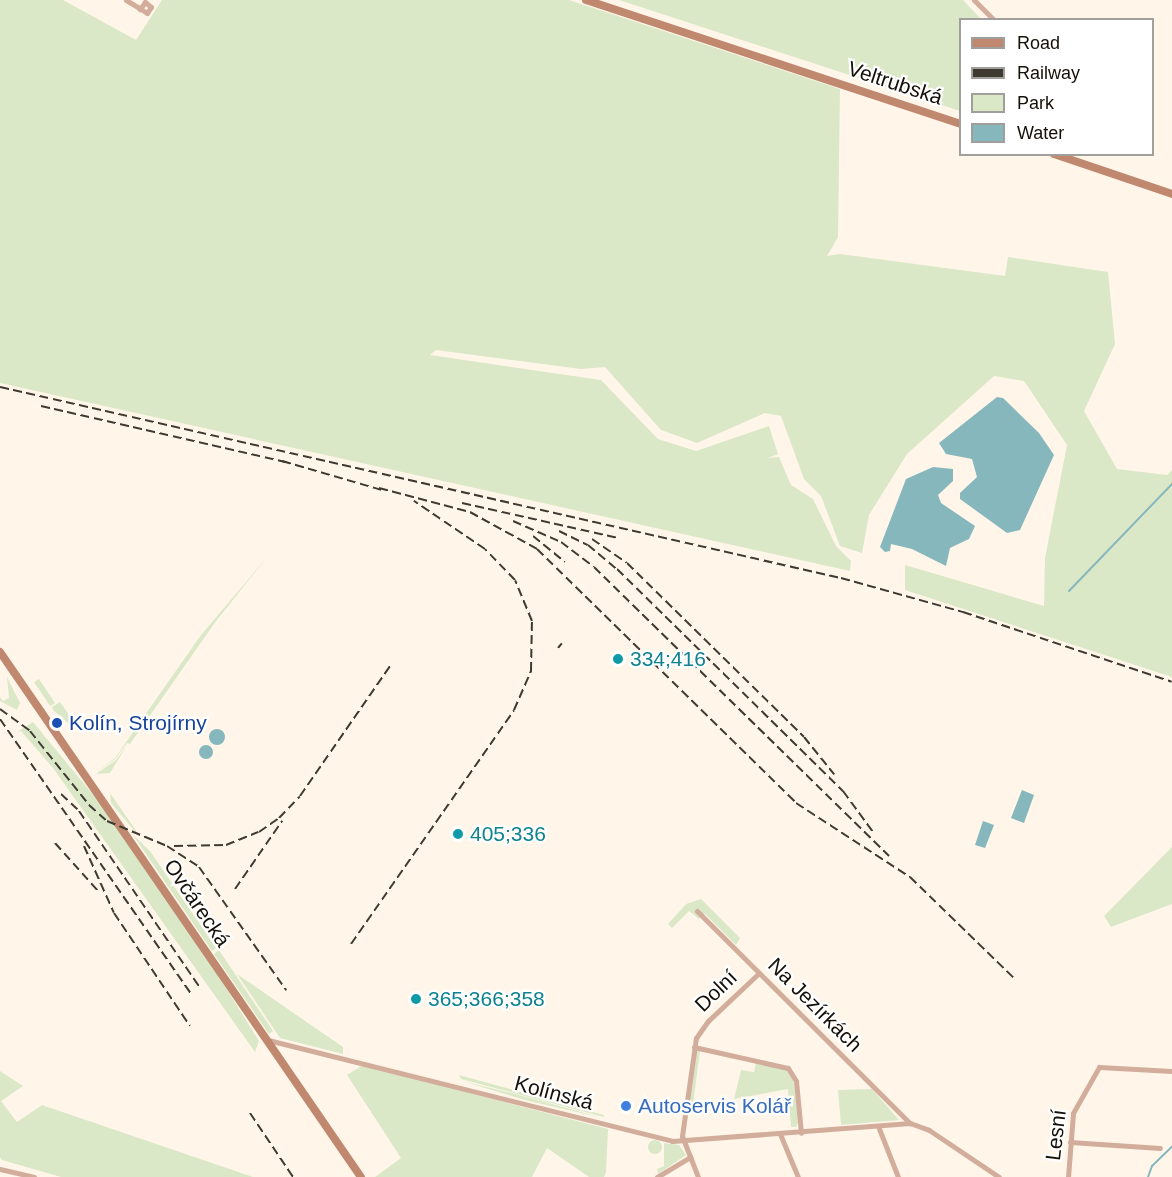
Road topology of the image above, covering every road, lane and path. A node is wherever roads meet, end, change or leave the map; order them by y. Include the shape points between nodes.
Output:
1 (126, 0) edge
2 (586, 0) edge
3 (974, 0) edge
4 (140, 9) dead end
5 (991, 18) edge
6 (959, 123) edge
7 (1060, 156) edge
8 (1172, 194) edge
9 (0, 652) edge
10 (697, 910) dead end
11 (759, 973) junction
12 (268, 1040) junction
13 (694, 1047) junction
14 (1172, 1071) edge
15 (910, 1123) junction
16 (879, 1126) junction
17 (801, 1133) junction
18 (780, 1134) junction
19 (683, 1142) junction
20 (1070, 1142) junction
21 (1160, 1148) dead end
22 (690, 1157) junction
23 (0, 1169) edge
24 (993, 1175) edge
25 (796, 1176) edge
26 (34, 1177) edge
27 (361, 1177) edge
28 (657, 1177) edge
29 (698, 1177) edge
30 (898, 1177) edge
31 (999, 1177) edge
32 (1068, 1177) edge

1 - 4 street
2 - 6 main road, Veltrubská
3 - 5 street
7 - 8 main road
9 - 12 main road, Ovčárecká
10 - 11 street, Na Jezírkách
11 - 13 street, Dolní via 708,1021
11 - 15 street, Na Jezírkách
12 - 19 street, Kolínská
12 - 27 main road, Ovčárecká
13 - 17 street via 788,1068 796,1079
13 - 19 street, Dolní
14 - 20 street, Lesní via 1099,1067 1073,1113
15 - 16 street, Kolínská
15 - 24 street via 929,1130
16 - 17 street, Kolínská
16 - 30 street
17 - 18 street, Kolínská
18 - 19 street, Kolínská
18 - 25 street
19 - 22 street
20 - 21 street
20 - 32 street, Lesní
22 - 28 street
22 - 29 street
23 - 26 street
24 - 31 street

